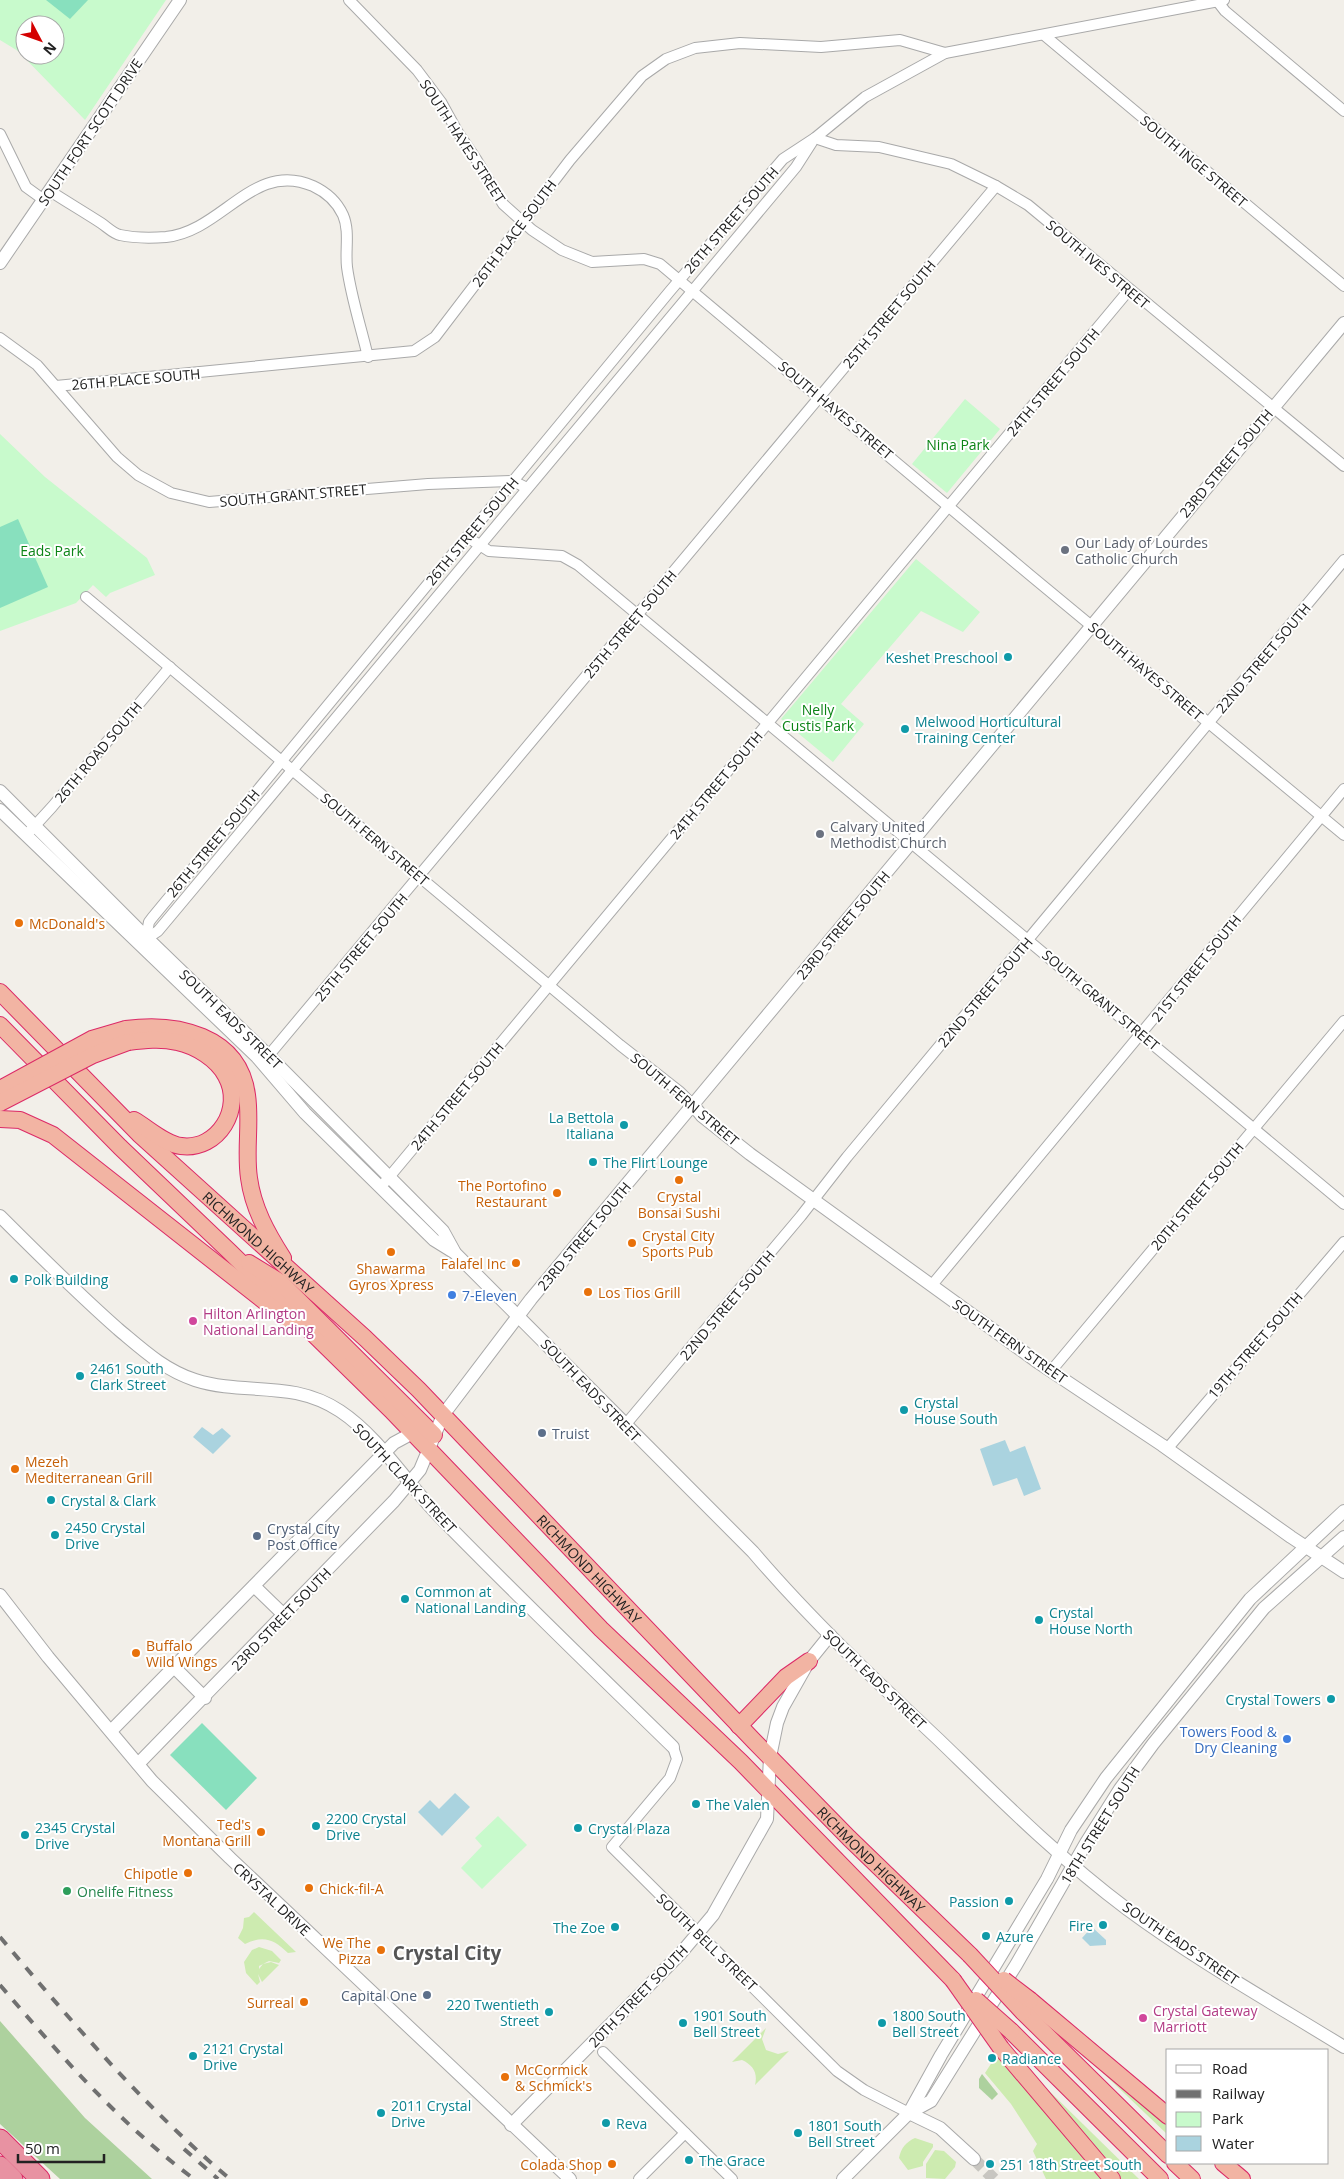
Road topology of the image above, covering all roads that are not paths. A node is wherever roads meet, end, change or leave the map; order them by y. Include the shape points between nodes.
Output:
1 (180, 0) edge
2 (349, 0) edge
3 (1221, 1) edge
4 (1044, 35) junction
5 (945, 53) junction
6 (1344, 111) edge
7 (0, 134) edge
8 (815, 138) junction
9 (996, 186) junction
10 (47, 195) junction
11 (522, 222) junction
12 (0, 263) edge
13 (679, 280) junction
14 (1344, 286) edge
15 (1129, 290) junction
16 (692, 291) junction
17 (1344, 323) edge
18 (0, 338) edge
19 (368, 356) junction
20 (56, 386) junction
21 (820, 397) junction
22 (1273, 408) junction
23 (1344, 466) edge
24 (513, 481) junction
25 (527, 488) junction
26 (950, 507) junction
27 (467, 537) junction
28 (480, 545) junction
29 (1344, 560) edge
30 (86, 597) dead end
31 (638, 614) junction
32 (1091, 625) junction
33 (170, 667) junction
34 (1209, 723) junction
35 (768, 724) junction
36 (282, 760) junction
37 (292, 769) junction
38 (1344, 789) edge
39 (0, 791) edge
40 (0, 810) edge
41 (1321, 816) junction
42 (35, 826) junction
43 (25, 835) junction
44 (1344, 835) edge
45 (911, 843) junction
46 (420, 876) junction
47 (1028, 939) junction
48 (143, 941) junction
49 (549, 984) junction
50 (0, 992) edge
51 (1344, 1021) edge
52 (0, 1025) edge
53 (127, 1035) junction
54 (1141, 1035) junction
55 (6, 1036) edge
56 (266, 1059) junction
57 (0, 1089) edge
58 (0, 1103) edge
59 (108, 1104) junction
60 (692, 1106) junction
61 (0, 1119) edge
62 (1254, 1129) junction
63 (385, 1182) junction
64 (814, 1199) junction
65 (1344, 1204) edge
66 (0, 1216) edge
67 (1344, 1242) edge
68 (230, 1252) junction
69 (292, 1272) junction
70 (932, 1285) junction
71 (518, 1316) junction
72 (332, 1352) junction
73 (1051, 1371) junction
74 (443, 1415) junction
75 (626, 1424) junction
76 (425, 1436) junction
77 (1167, 1449) junction
78 (384, 1454) junction
79 (410, 1483) junction
80 (1344, 1511) edge
81 (1344, 1537) edge
82 (1305, 1547) junction
83 (1321, 1557) junction
84 (1344, 1572) edge
85 (254, 1586) junction
86 (0, 1595) edge
87 (285, 1616) junction
88 (830, 1635) junction
89 (809, 1661) junction
90 (175, 1668) junction
91 (205, 1698) junction
92 (739, 1726) junction
93 (111, 1731) junction
94 (673, 1747) joint
95 (770, 1757) junction
96 (138, 1764) junction
97 (767, 1789) junction
98 (1059, 1855) junction
99 (1073, 1867) junction
100 (698, 1933) junction
101 (953, 1980) junction
102 (1026, 2006) junction
103 (1344, 2047) edge
104 (603, 2052) dead end
105 (909, 2113) junction
106 (1166, 2114) edge
107 (511, 2125) junction
108 (685, 2134) junction
109 (0, 2139) edge
110 (1166, 2153) edge
111 (974, 2160) tunnel mouth
112 (1177, 2164) edge
113 (1224, 2164) edge
114 (0, 2166) edge
115 (13, 2179) edge
116 (40, 2179) edge
117 (570, 2179) edge
118 (639, 2179) edge
119 (732, 2179) edge
120 (843, 2179) edge
121 (1112, 2179) edge
122 (1160, 2179) edge
123 (1192, 2179) edge
124 (1242, 2179) edge

1 - 10 street, SOUTH FORT SCOTT DRIVE
2 - 11 street, SOUTH HAYES STREET via 417,70 441,102 503,204
3 - 4 street, 26TH STREET SOUTH
3 - 6 street via 1225,11
4 - 5 street, 26TH STREET SOUTH
4 - 14 street, SOUTH INGE STREET
5 - 8 street, 26TH STREET SOUTH via 865,97
5 - 11 street, 26TH PLACE SOUTH via 900,40 821,46 740,43 695,48 681,53 642,76
7 - 10 street via 26,187
8 - 9 street, SOUTH IVES STREET via 836,145 879,147 950,164
8 - 13 street, 26TH STREET SOUTH via 783,159
8 - 16 street, 26TH STREET SOUTH via 796,167
9 - 15 street, SOUTH IVES STREET via 1028,205
9 - 21 street, 25TH STREET SOUTH
10 - 12 street, SOUTH FORT SCOTT DRIVE
10 - 19 street via 118,235 166,237 186,233 207,222 261,185 298,180 323,191 343,215 347,232 347,267
11 - 13 street, SOUTH HAYES STREET via 562,250 592,262 644,258 660,264
11 - 19 street, 26TH PLACE SOUTH via 435,337 414,351
13 - 16 street, SOUTH HAYES STREET
13 - 24 street, 26TH STREET SOUTH
15 - 22 street, SOUTH IVES STREET
15 - 26 street, 24TH STREET SOUTH
16 - 21 street, SOUTH HAYES STREET
16 - 25 street, 26TH STREET SOUTH
17 - 22 street, 23RD STREET SOUTH
18 - 20 street, SOUTH GRANT STREET via 37,365
19 - 20 street, 26TH PLACE SOUTH
20 - 24 street, SOUTH GRANT STREET via 117,457 138,475 171,493 209,502 428,484
21 - 26 street, SOUTH HAYES STREET
21 - 31 street, 25TH STREET SOUTH
22 - 23 street, SOUTH IVES STREET
22 - 32 street, 23RD STREET SOUTH
24 - 25 street, SOUTH GRANT STREET
24 - 27 street, 26TH STREET SOUTH
25 - 28 street, 26TH STREET SOUTH
26 - 32 street, SOUTH HAYES STREET
26 - 35 street, 24TH STREET SOUTH
27 - 28 street, SOUTH GRANT STREET
27 - 36 street, 26TH STREET SOUTH
28 - 31 street, SOUTH GRANT STREET via 489,550 562,556 578,565
28 - 37 street, 26TH STREET SOUTH
29 - 34 street, 22ND STREET SOUTH
30 - 33 street, SOUTH FERN STREET
31 - 35 street, SOUTH GRANT STREET
31 - 46 street, 25TH STREET SOUTH
32 - 34 street, SOUTH HAYES STREET
32 - 45 street, 23RD STREET SOUTH
33 - 36 street, SOUTH FERN STREET
33 - 42 street, 26TH ROAD SOUTH
34 - 41 street, SOUTH HAYES STREET
34 - 47 street, 22ND STREET SOUTH
35 - 45 street, SOUTH GRANT STREET
35 - 49 street, 24TH STREET SOUTH
36 - 37 street, SOUTH FERN STREET
36 - 48 street, 26TH STREET SOUTH via 148,922
37 - 46 street, SOUTH FERN STREET
37 - 48 street, 26TH STREET SOUTH via 158,931
38 - 41 street, 21ST STREET SOUTH
39 - 42 street, SOUTH EADS STREET
40 - 43 street, SOUTH EADS STREET
41 - 44 street, SOUTH HAYES STREET
41 - 54 street, 21ST STREET SOUTH
42 - 43 street, 26TH ROAD SOUTH
42 - 48 street, SOUTH EADS STREET
43 - 48 street, SOUTH EADS STREET
45 - 47 street, SOUTH GRANT STREET
45 - 60 street, 23RD STREET SOUTH
46 - 49 street, SOUTH FERN STREET
46 - 56 street, 25TH STREET SOUTH
47 - 54 street, SOUTH GRANT STREET
47 - 64 street, 22ND STREET SOUTH
48 - 56 street, SOUTH EADS STREET
49 - 60 street, SOUTH FERN STREET via 684,1095
49 - 63 street, 24TH STREET SOUTH
50 - 59 highway, RICHMOND HIGHWAY
51 - 62 street, 20TH STREET SOUTH
52 - 55 highway, RICHMOND HIGHWAY
53 - 57 highway, bridge via 92,1040
53 - 58 highway, bridge
53 - 59 highway via 176,1042 206,1055 221,1068 230,1084 230,1112 222,1129 210,1141 182,1146 169,1142
53 - 69 highway via 153,1025 187,1030 213,1043 233,1060 247,1095 247,1162 252,1192 267,1232
54 - 62 street, SOUTH GRANT STREET
54 - 70 street, 21ST STREET SOUTH
55 - 68 highway, RICHMOND HIGHWAY
56 - 63 street, SOUTH EADS STREET via 305,1113
59 - 69 highway, RICHMOND HIGHWAY via 199,1191
60 - 64 street, SOUTH FERN STREET
60 - 71 street, 23RD STREET SOUTH
61 - 72 highway via 20,1120 52,1135
62 - 65 street, SOUTH GRANT STREET
62 - 73 street, 20TH STREET SOUTH
63 - 71 street, SOUTH EADS STREET via 443,1231 455,1253
64 - 70 street, SOUTH FERN STREET
64 - 75 street, 22ND STREET SOUTH
66 - 78 street, SOUTH CLARK STREET via 89,1304 164,1367 202,1382 279,1389 318,1400 356,1423
67 - 77 street, 19TH STREET SOUTH
68 - 72 highway, RICHMOND HIGHWAY
68 - 76 highway via 280,1282
69 - 74 highway, RICHMOND HIGHWAY
70 - 73 street, SOUTH FERN STREET
71 - 74 street, 23RD STREET SOUTH
71 - 75 street, SOUTH EADS STREET
72 - 76 highway, RICHMOND HIGHWAY
73 - 77 street, SOUTH FERN STREET
74 - 76 street, 23RD STREET SOUTH
74 - 92 highway, RICHMOND HIGHWAY
75 - 88 street, SOUTH EADS STREET
76 - 78 street, 23RD STREET SOUTH via 394,1443
76 - 79 street, 23RD STREET SOUTH via 420,1470
76 - 97 highway, RICHMOND HIGHWAY via 601,1629
77 - 82 street, SOUTH FERN STREET
78 - 79 street, SOUTH CLARK STREET
78 - 85 street, 23RD STREET SOUTH
79 - 87 street, 23RD STREET SOUTH
79 - 94 street, SOUTH CLARK STREET via 512,1592
80 - 82 street
81 - 83 street
82 - 83 street, SOUTH FERN STREET
82 - 98 street, 18TH STREET SOUTH via 1250,1598 1121,1758 1071,1830
83 - 84 street, SOUTH FERN STREET
83 - 99 street, 18TH STREET SOUTH via 1264,1608 1208,1674 1120,1789
85 - 87 street
85 - 90 street, 23RD STREET SOUTH
86 - 93 street, CRYSTAL DRIVE
87 - 91 street, 23RD STREET SOUTH
88 - 89 street, 20TH STREET SOUTH
88 - 98 street, SOUTH EADS STREET
89 - 92 highway via 786,1677
89 - 95 street, 20TH STREET SOUTH via 781,1714
90 - 91 street
90 - 93 street, 23RD STREET SOUTH
91 - 96 street, 23RD STREET SOUTH
92 - 95 highway, RICHMOND HIGHWAY
93 - 96 street, CRYSTAL DRIVE
94 - 100 street, SOUTH BELL STREET via 677,1759 670,1778 612,1847
95 - 97 street, 20TH STREET SOUTH
95 - 102 highway, RICHMOND HIGHWAY, bridge via 849,1838
96 - 107 street, CRYSTAL DRIVE via 218,1848
97 - 100 street, 20TH STREET SOUTH via 767,1819 716,1909
97 - 101 highway, RICHMOND HIGHWAY
98 - 99 street, SOUTH EADS STREET
98 - 105 street, 18TH STREET SOUTH
99 - 103 street, SOUTH EADS STREET via 1206,1962
99 - 105 street, 18TH STREET SOUTH via 931,2101
100 - 105 street, SOUTH BELL STREET via 837,2071 864,2090
100 - 107 street, 20TH STREET SOUTH
101 - 121 highway, bridge via 1001,2048
101 - 122 highway, RICHMOND HIGHWAY, bridge via 1011,2031
102 - 106 highway
102 - 110 highway
104 - 108 street
105 - 111 street, SOUTH BELL STREET via 940,2128
105 - 120 street, 18TH STREET SOUTH
107 - 117 street, CRYSTAL DRIVE
108 - 118 street
108 - 119 street
109 - 116 highway
112 - 123 highway
113 - 124 highway
114 - 115 highway

